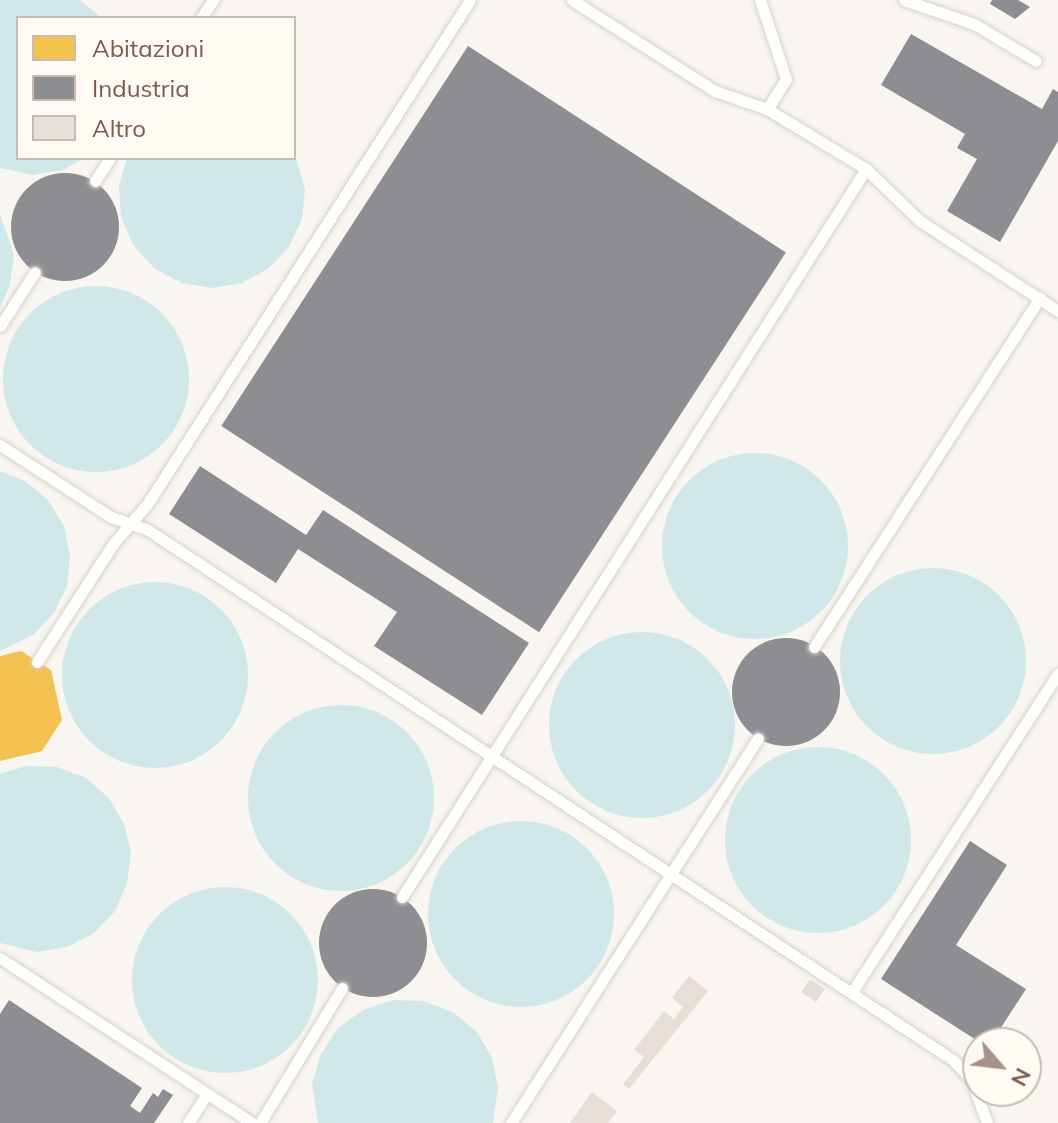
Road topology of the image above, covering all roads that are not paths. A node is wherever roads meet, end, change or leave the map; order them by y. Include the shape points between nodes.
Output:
1 (470, 0) edge
2 (572, 0) edge
3 (760, 0) edge
4 (904, 0) edge
5 (1036, 61) dead end
6 (767, 109) junction
7 (109, 160) edge
8 (866, 169) junction
9 (95, 181) dead end
10 (35, 272) dead end
11 (1040, 298) junction
12 (1058, 311) edge
13 (0, 326) edge
14 (0, 445) edge
15 (131, 524) junction
16 (814, 647) dead end
17 (37, 662) dead end
18 (1058, 674) edge
19 (758, 738) dead end
20 (488, 756) junction
21 (670, 877) junction
22 (402, 897) dead end
23 (0, 958) edge
24 (342, 988) dead end
25 (852, 992) junction
26 (205, 1097) junction
27 (188, 1123) edge
28 (252, 1123) edge
29 (260, 1123) edge
30 (511, 1123) edge
31 (987, 1123) edge

1 - 15 lane
2 - 6 lane via 715,91
3 - 6 lane via 786,79
4 - 5 lane via 974,24
6 - 8 lane
7 - 9 lane
8 - 11 lane via 920,221
8 - 20 lane
10 - 13 lane
11 - 12 lane
11 - 16 lane
14 - 15 lane via 111,517
15 - 17 lane
15 - 20 lane via 148,530
18 - 25 lane
19 - 21 lane
20 - 21 lane
20 - 22 lane via 481,780
21 - 25 lane
21 - 30 lane
23 - 26 lane
24 - 29 lane
25 - 31 lane via 953,1060 971,1079
26 - 27 lane
26 - 28 lane

